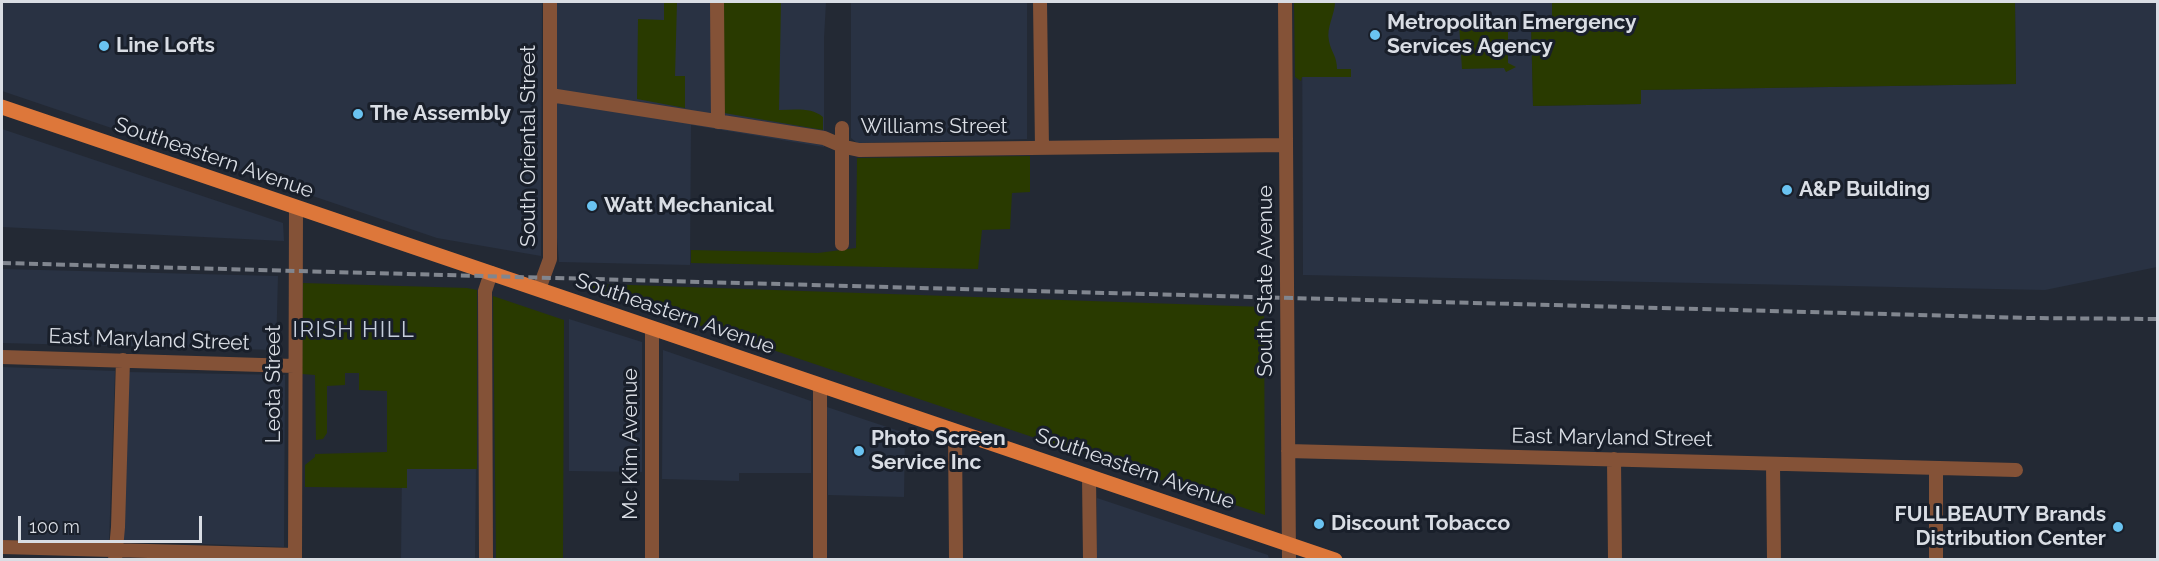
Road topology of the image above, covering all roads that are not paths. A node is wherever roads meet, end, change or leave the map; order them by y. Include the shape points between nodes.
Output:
1 (550, 2) edge
2 (717, 2) edge
3 (1040, 2) edge
4 (1285, 2) edge
5 (550, 95) junction
6 (2, 108) edge
7 (718, 122) junction
8 (842, 128) dead end
9 (842, 145) junction
10 (1286, 145) junction
11 (1042, 148) junction
12 (296, 208) junction
13 (842, 244) dead end
14 (491, 273) junction
15 (539, 289) junction
16 (652, 328) junction
17 (2, 357) edge
18 (123, 360) junction
19 (294, 366) junction
20 (820, 385) junction
21 (955, 430) junction
22 (1288, 451) junction
23 (1614, 459) junction
24 (1773, 464) junction
25 (1936, 468) junction
26 (2016, 470) dead end
27 (1089, 477) junction
28 (1289, 544) junction
29 (2, 547) edge
30 (115, 555) edge
31 (295, 557) edge
32 (486, 560) edge
33 (652, 560) edge
34 (820, 560) edge
35 (956, 560) edge
36 (1090, 560) edge
37 (1289, 560) edge
38 (1335, 560) edge
39 (1615, 560) edge
40 (1774, 560) edge
41 (1936, 560) edge

1 - 5 street, South Oriental Street
2 - 7 street
3 - 11 street
4 - 10 street, South State Avenue
5 - 7 street, Williams Street
5 - 15 street, South Oriental Street via 550,259
6 - 12 main road, Southeastern Avenue
7 - 9 street, Williams Street via 824,138
8 - 9 street
9 - 11 street, Williams Street via 859,150
9 - 13 street
10 - 11 street, Williams Street
10 - 22 street, South State Avenue
12 - 14 main road, Southeastern Avenue
12 - 19 street, Leota Street
14 - 15 main road, Southeastern Avenue
14 - 32 street via 485,291
15 - 16 main road, Southeastern Avenue
16 - 20 main road, Southeastern Avenue
16 - 33 street, Mc Kim Avenue
17 - 18 street, East Maryland Street
18 - 19 street, East Maryland Street
18 - 30 street
19 - 31 street, Leota Street
20 - 21 main road, Southeastern Avenue
20 - 34 street
21 - 27 main road, Southeastern Avenue
21 - 35 street
22 - 23 street, East Maryland Street
22 - 28 street, South State Avenue
23 - 24 street, East Maryland Street
23 - 39 street
24 - 25 street, East Maryland Street
24 - 40 street
25 - 26 street, East Maryland Street
25 - 41 street
27 - 28 main road, Southeastern Avenue
27 - 36 street
28 - 37 street, South State Avenue
28 - 38 main road, Southeastern Avenue
29 - 30 street
30 - 31 street

